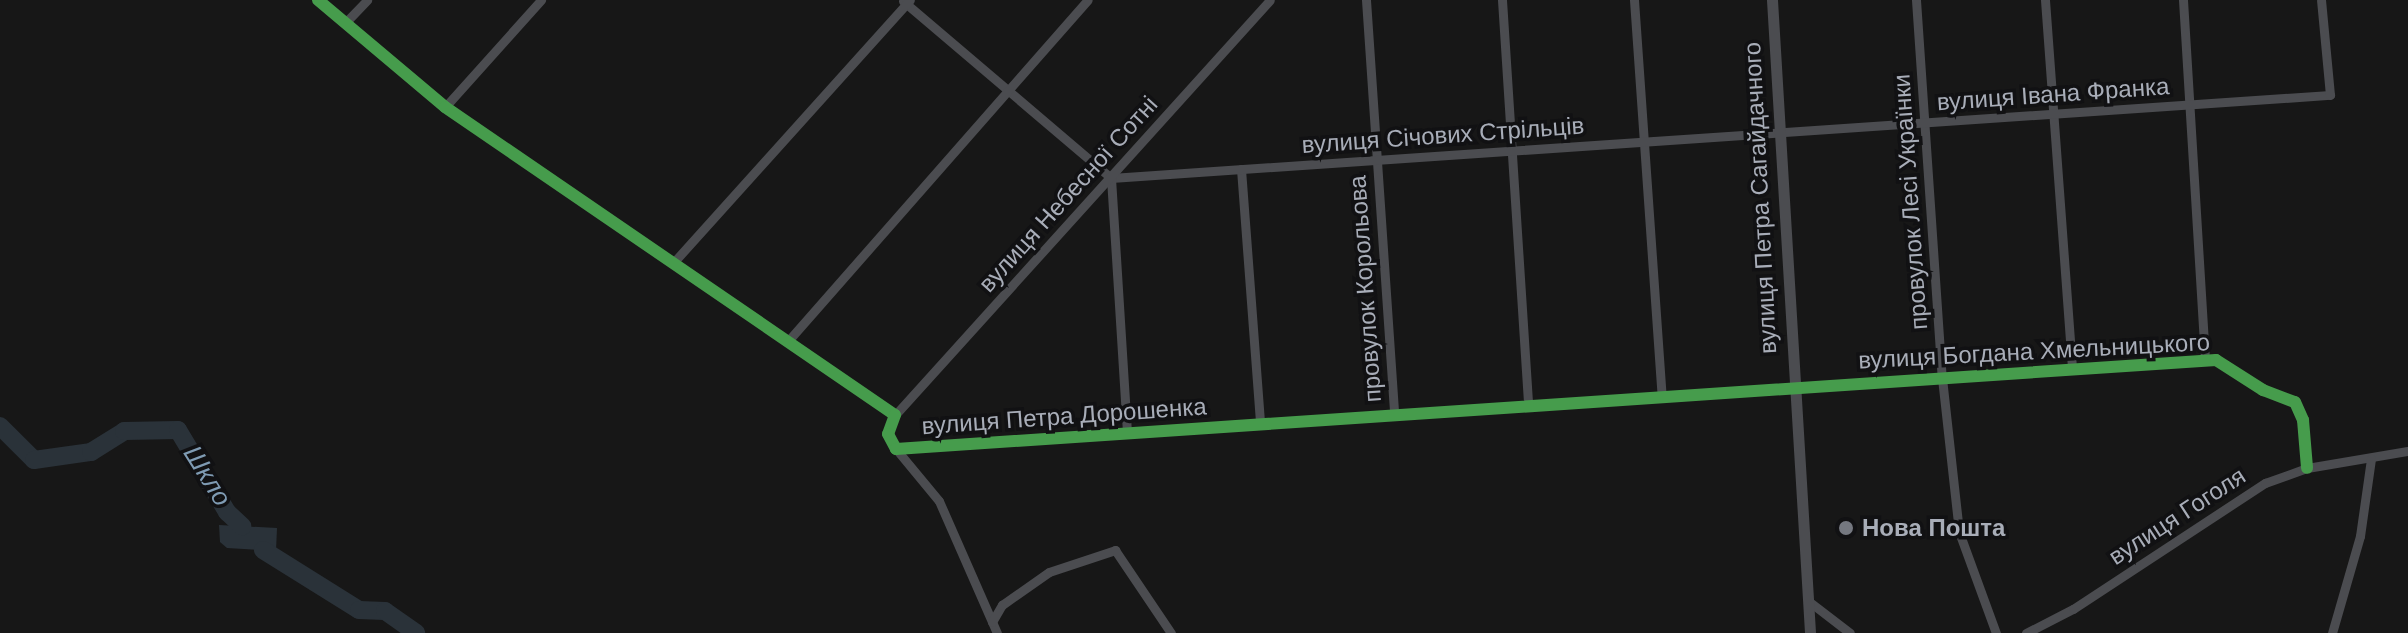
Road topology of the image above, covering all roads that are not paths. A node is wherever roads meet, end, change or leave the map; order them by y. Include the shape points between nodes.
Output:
1 (318, 0) edge
2 (367, 0) edge
3 (541, 0) edge
4 (1088, 0) edge
5 (1270, 0) edge
6 (1366, 0) edge
7 (1502, 0) edge
8 (1634, 0) edge
9 (1772, 0) edge
10 (1916, 0) edge
11 (2045, 0) edge
12 (2183, 0) edge
13 (2321, 0) edge
14 (906, 1) edge
15 (345, 23) junction
16 (1008, 90) junction
17 (2189, 105) junction
18 (445, 107) junction
19 (2053, 114) junction
20 (1925, 123) junction
21 (1778, 133) junction
22 (1644, 142) junction
23 (1512, 151) junction
24 (1377, 160) junction
25 (1241, 169) junction
26 (1111, 178) junction
27 (673, 263) junction
28 (788, 341) junction
29 (2205, 360) junction
30 (2072, 369) junction
31 (1942, 378) junction
32 (1792, 388) junction
33 (1662, 397) junction
34 (1528, 406) junction
35 (895, 415) junction
36 (1394, 415) junction
37 (1260, 424) junction
38 (1127, 433) junction
39 (896, 449) junction
40 (2408, 451) edge
41 (2371, 459) junction
42 (2307, 468) junction
43 (1811, 603) junction
44 (992, 622) junction
45 (997, 633) edge
46 (1171, 633) edge
47 (1810, 633) edge
48 (1850, 633) edge
49 (1996, 633) edge
50 (2026, 633) edge
51 (2332, 633) edge

1 - 15 street, вулиця Петра Дорошенка
2 - 15 street
3 - 18 street
4 - 16 street
5 - 26 street, вулиця Небесної Сотні
6 - 24 street, провулок Корольова
7 - 23 street
8 - 22 street
9 - 21 street, вулиця Петра Сагайдачного
10 - 20 street, провулок Лесі Українки
11 - 19 street
12 - 17 street
13 - 17 street, вулиця Івана Франка via 2330,95
14 - 16 street
14 - 27 street
15 - 18 street, вулиця Петра Дорошенка
16 - 26 street
16 - 28 street
17 - 19 street, вулиця Івана Франка
17 - 29 street
18 - 27 street, вулиця Петра Дорошенка
19 - 20 street, вулиця Івана Франка
19 - 30 street
20 - 21 street, вулиця Івана Франка
20 - 31 street, провулок Лесі Українки
21 - 22 street, вулиця Січових Стрільців
21 - 32 street, вулиця Петра Сагайдачного
22 - 23 street, вулиця Січових Стрільців
22 - 33 street
23 - 24 street, вулиця Січових Стрільців
23 - 34 street
24 - 25 street, вулиця Січових Стрільців
24 - 36 street, провулок Корольова
25 - 26 street, вулиця Січових Стрільців
25 - 37 street
26 - 35 street, вулиця Небесної Сотні
26 - 38 street
27 - 28 street, вулиця Петра Дорошенка
28 - 35 street, вулиця Петра Дорошенка
29 - 30 street, вулиця Богдана Хмельницького
29 - 42 street, вулиця Богдана Хмельницького via 2227,363 2263,390 2295,402 2303,420
30 - 31 street, вулиця Богдана Хмельницького
31 - 32 street, вулиця Богдана Хмельницького
31 - 49 street, провулок Лесі Українки via 1963,550
32 - 33 street, вулиця Петра Дорошенка
32 - 43 street, вулиця Петра Сагайдачного
33 - 34 street, вулиця Петра Дорошенка
34 - 36 street, вулиця Петра Дорошенка
35 - 39 street, вулиця Петра Дорошенка via 888,434
36 - 37 street, вулиця Петра Дорошенка
37 - 38 street, вулиця Петра Дорошенка
38 - 39 street, вулиця Петра Дорошенка
39 - 44 street via 939,501
40 - 41 street, вулиця Гоголя
41 - 42 street, вулиця Гоголя
41 - 51 street via 2357,551
42 - 50 street, вулиця Гоголя via 2265,483 2219,509 2073,609
43 - 47 street, вулиця Петра Сагайдачного
43 - 48 street
44 - 45 street
44 - 46 street via 1002,605 1049,572 1115,550

